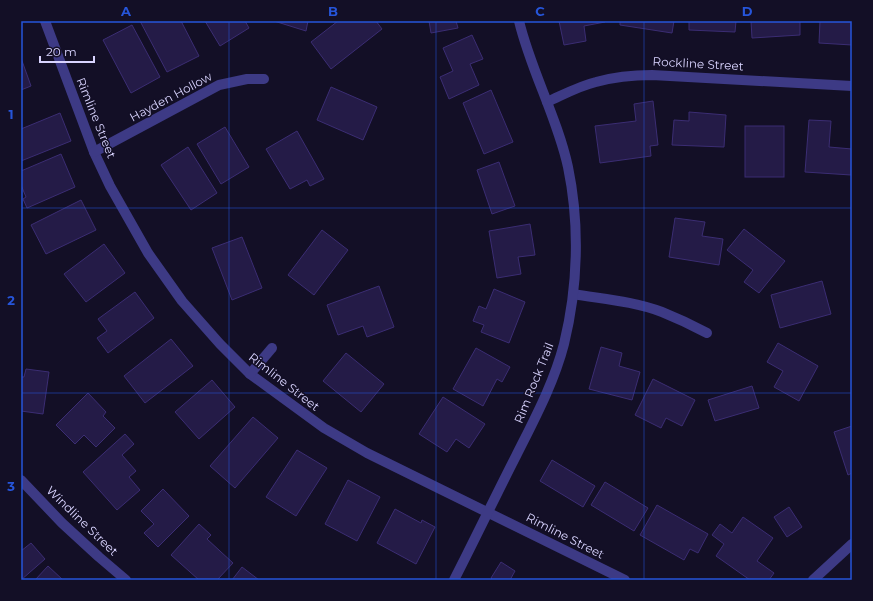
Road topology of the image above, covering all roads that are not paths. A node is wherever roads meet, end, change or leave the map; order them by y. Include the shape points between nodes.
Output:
1 (45, 21) edge
2 (519, 21) edge
3 (264, 80) dead end
4 (852, 86) edge
5 (547, 102) junction
6 (94, 152) junction
7 (573, 294) junction
8 (707, 333) dead end
9 (272, 348) dead end
10 (250, 374) junction
11 (21, 480) edge
12 (488, 512) junction
13 (852, 544) edge
14 (126, 580) edge
15 (454, 580) edge
16 (625, 580) edge
17 (813, 580) edge

1 - 6 street, Rimline Street
2 - 5 street, Rim Rock Trail via 531,62
3 - 6 street, Hayden Hollow via 247,79 219,86
4 - 5 street, Rockline Street via 636,75 595,82
5 - 7 street, Rim Rock Trail via 563,146 575,212
6 - 10 street, Rimline Street via 148,254 182,301
7 - 8 street via 660,311
7 - 12 street, Rim Rock Trail via 565,338 555,371
9 - 10 street
10 - 12 street, Rimline Street via 324,428 367,453
11 - 14 street, Windline Street via 62,523
12 - 15 street, Rim Rock Trail
12 - 16 street, Rimline Street
13 - 17 street

